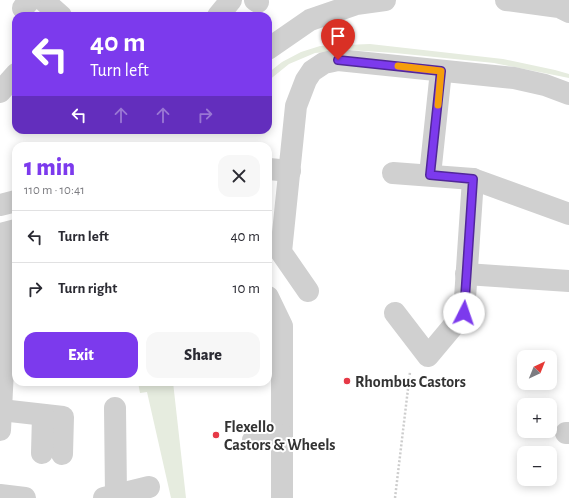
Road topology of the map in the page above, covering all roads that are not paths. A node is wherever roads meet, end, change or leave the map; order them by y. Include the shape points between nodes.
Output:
1 (231, 0) edge
2 (385, 0) edge
3 (506, 0) edge
4 (37, 2) edge
5 (54, 12) edge
6 (221, 12) edge
7 (569, 12) edge
8 (272, 45) edge
9 (441, 71) junction
10 (12, 78) edge
11 (0, 92) edge
12 (569, 94) edge
13 (392, 172) dead end
14 (430, 175) junction
15 (473, 179) junction
16 (12, 202) edge
17 (0, 205) edge
18 (569, 214) edge
19 (4, 243) edge
20 (275, 244) edge
21 (466, 274) junction
22 (569, 281) edge
23 (12, 288) edge
24 (308, 291) dead end
25 (272, 305) edge
26 (395, 312) dead end
27 (9, 378) edge
28 (115, 408) dead end
29 (1, 419) edge
30 (286, 428) junction
31 (253, 440) dead end
32 (52, 453) dead end
33 (149, 487) dead end
34 (0, 495) edge
35 (110, 497) edge
36 (25, 498) edge
37 (282, 498) edge

1 - 6 street
2 - 8 street via 356,4 310,20
3 - 7 street via 559,7
4 - 5 street
9 - 12 street via 514,78
9 - 14 street
9 - 20 street via 338,60 324,63 312,71 296,106 279,170
10 - 11 street
13 - 14 street
14 - 15 street
15 - 18 street
15 - 21 street
16 - 17 street
19 - 23 street
20 - 24 street
21 - 22 street
21 - 26 street via 464,313 428,356
23 - 27 street
25 - 30 street via 282,326
27 - 29 street
28 - 35 street
29 - 32 street via 44,415 63,417
30 - 31 street
30 - 37 street
33 - 35 street
34 - 36 street

